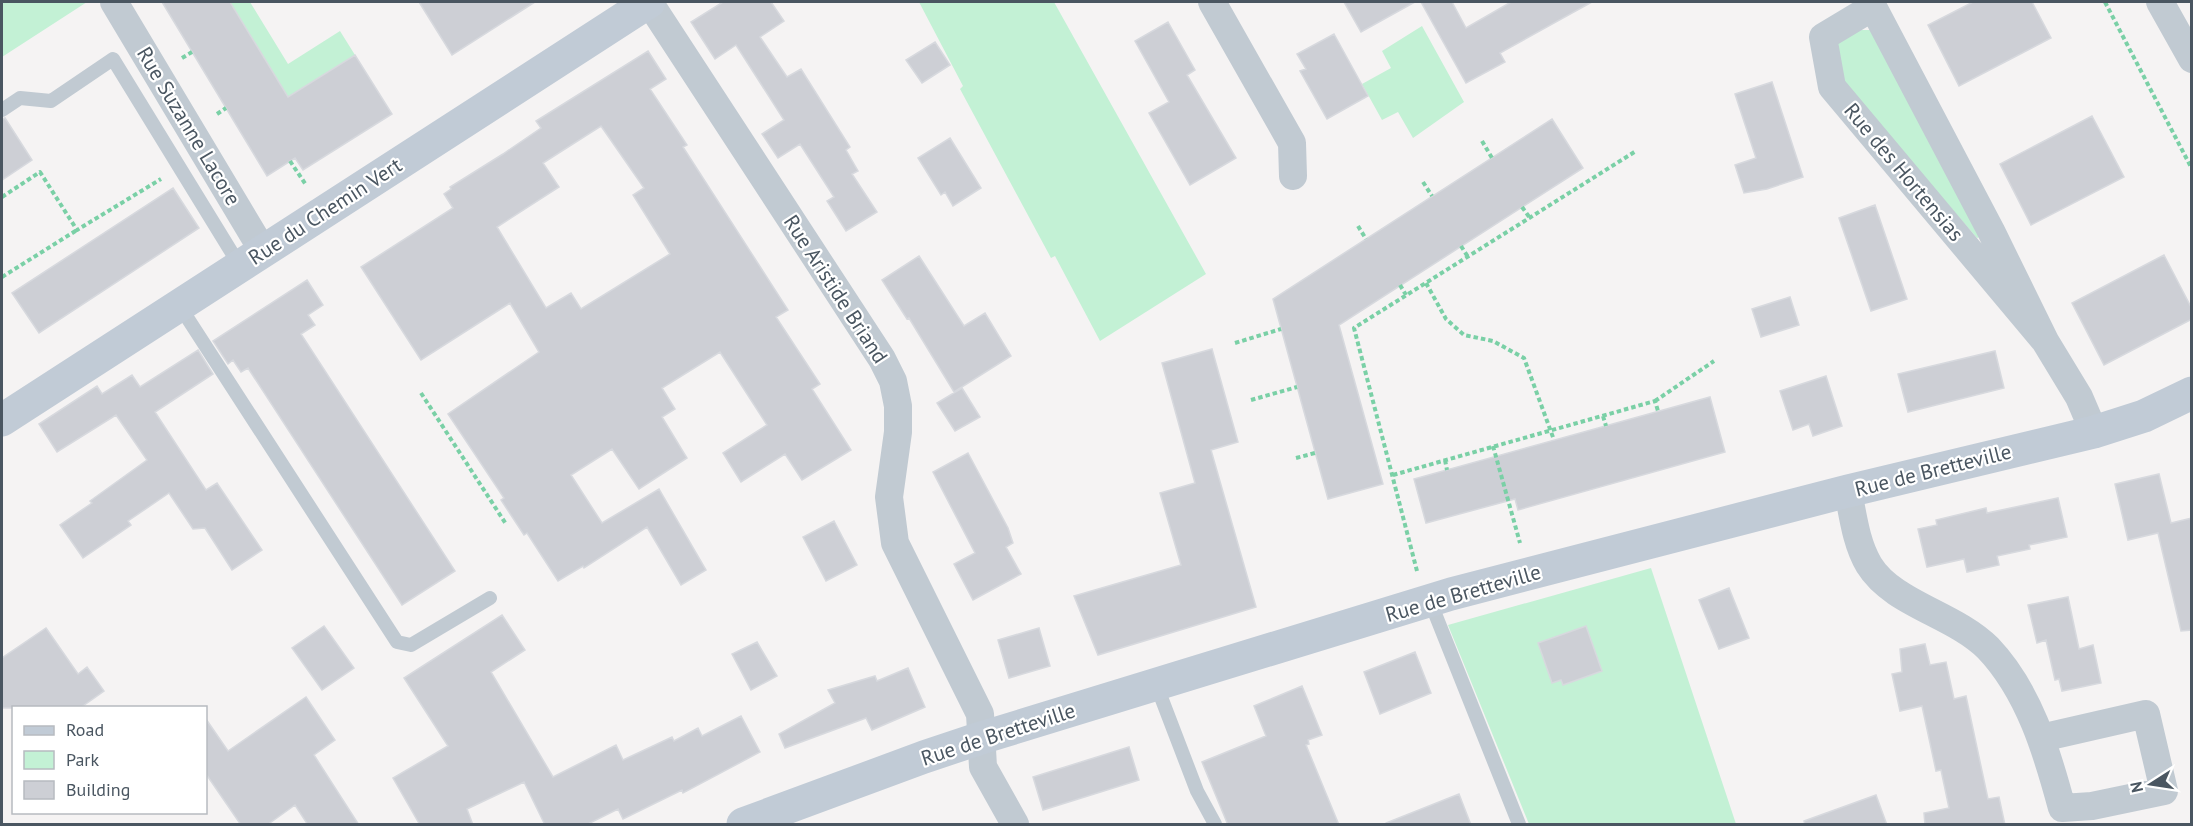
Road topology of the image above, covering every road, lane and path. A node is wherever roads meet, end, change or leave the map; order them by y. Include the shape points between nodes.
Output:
1 (114, 2) edge
2 (649, 2) edge
3 (1212, 2) edge
4 (2105, 2) edge
5 (2160, 2) edge
6 (1877, 4) edge
7 (2192, 60) edge
8 (2, 110) edge
9 (1482, 141) dead end
10 (1636, 152) dead end
11 (1492, 158) dead end
12 (290, 161) dead end
13 (180, 168) junction
14 (2192, 169) edge
15 (1293, 176) dead end
16 (1423, 182) dead end
17 (307, 186) dead end
18 (1432, 196) dead end
19 (2, 197) edge
20 (1522, 207) dead end
21 (1530, 218) junction
22 (1358, 226) dead end
23 (77, 230) junction
24 (1366, 239) dead end
25 (1461, 246) dead end
26 (1468, 257) junction
27 (252, 258) junction
28 (2, 277) edge
29 (1426, 283) junction
30 (1400, 285) dead end
31 (1406, 295) junction
32 (179, 305) junction
33 (1281, 329) dead end
34 (2045, 341) junction
35 (1235, 343) dead end
36 (1714, 362) dead end
37 (1297, 387) dead end
38 (421, 393) dead end
39 (2192, 393) edge
40 (1251, 400) dead end
41 (1655, 401) junction
42 (1658, 411) dead end
43 (1603, 416) junction
44 (2, 420) edge
45 (1606, 426) dead end
46 (1552, 430) junction
47 (2094, 432) junction
48 (1554, 440) dead end
49 (1493, 446) junction
50 (1315, 453) dead end
51 (1296, 458) dead end
52 (1444, 460) junction
53 (1447, 470) dead end
54 (1393, 475) junction
55 (1848, 491) junction
56 (506, 524) dead end
57 (1520, 544) dead end
58 (1424, 588) junction
59 (490, 598) dead end
60 (1156, 684) junction
61 (981, 738) junction
62 (2041, 738) junction
63 (743, 825) edge
64 (1015, 825) edge
65 (1215, 825) edge
66 (1519, 825) edge

1 - 27 street, Rue Suzanne Lacore
2 - 27 main road, Rue du Chemin Vert
2 - 61 street, Rue Aristide Briand via 892,381 898,406 889,497 895,543 980,714
3 - 15 street via 1292,143
4 - 14 path
5 - 7 street
6 - 34 street, Rue des Hortensias
6 - 34 street, Rue des Hortensias via 1823,37 1832,87
8 - 13 lane via 20,98 51,101 113,59
9 - 11 path
10 - 21 path
12 - 17 path
13 - 23 path
13 - 27 lane
16 - 18 path
19 - 23 path via 40,172
20 - 21 path
21 - 26 path
22 - 24 path
23 - 28 path
25 - 26 path
26 - 29 path
27 - 32 main road, Rue du Chemin Vert
29 - 31 path
29 - 46 path via 1446,319 1464,335 1493,341 1524,358
30 - 31 path
31 - 54 path via 1354,328
32 - 44 main road, Rue du Chemin Vert
32 - 59 lane via 398,642 411,645
33 - 35 path
34 - 47 street, Rue des Hortensias via 2079,397
36 - 41 path
37 - 40 path
38 - 56 path
39 - 47 main road, Rue de Bretteville via 2144,416
41 - 42 path
41 - 43 path
43 - 45 path
43 - 46 path
46 - 48 path
46 - 49 path
47 - 55 main road, Rue de Bretteville
49 - 52 path
49 - 57 path
50 - 51 path
52 - 53 path
52 - 54 path
54 - 58 path
55 - 58 main road, Rue de Bretteville
55 - 62 street via 1862,551 1877,576 1905,598 1956,623 1986,646 2016,684
58 - 60 main road, Rue de Bretteville
58 - 66 lane via 1482,744
60 - 61 main road, Rue de Bretteville
60 - 65 lane via 1197,791
61 - 63 main road, Rue de Bretteville
61 - 64 street, Rue Aristide Briand via 983,767
62 - 62 street via 2062,808 2164,791 2146,714

